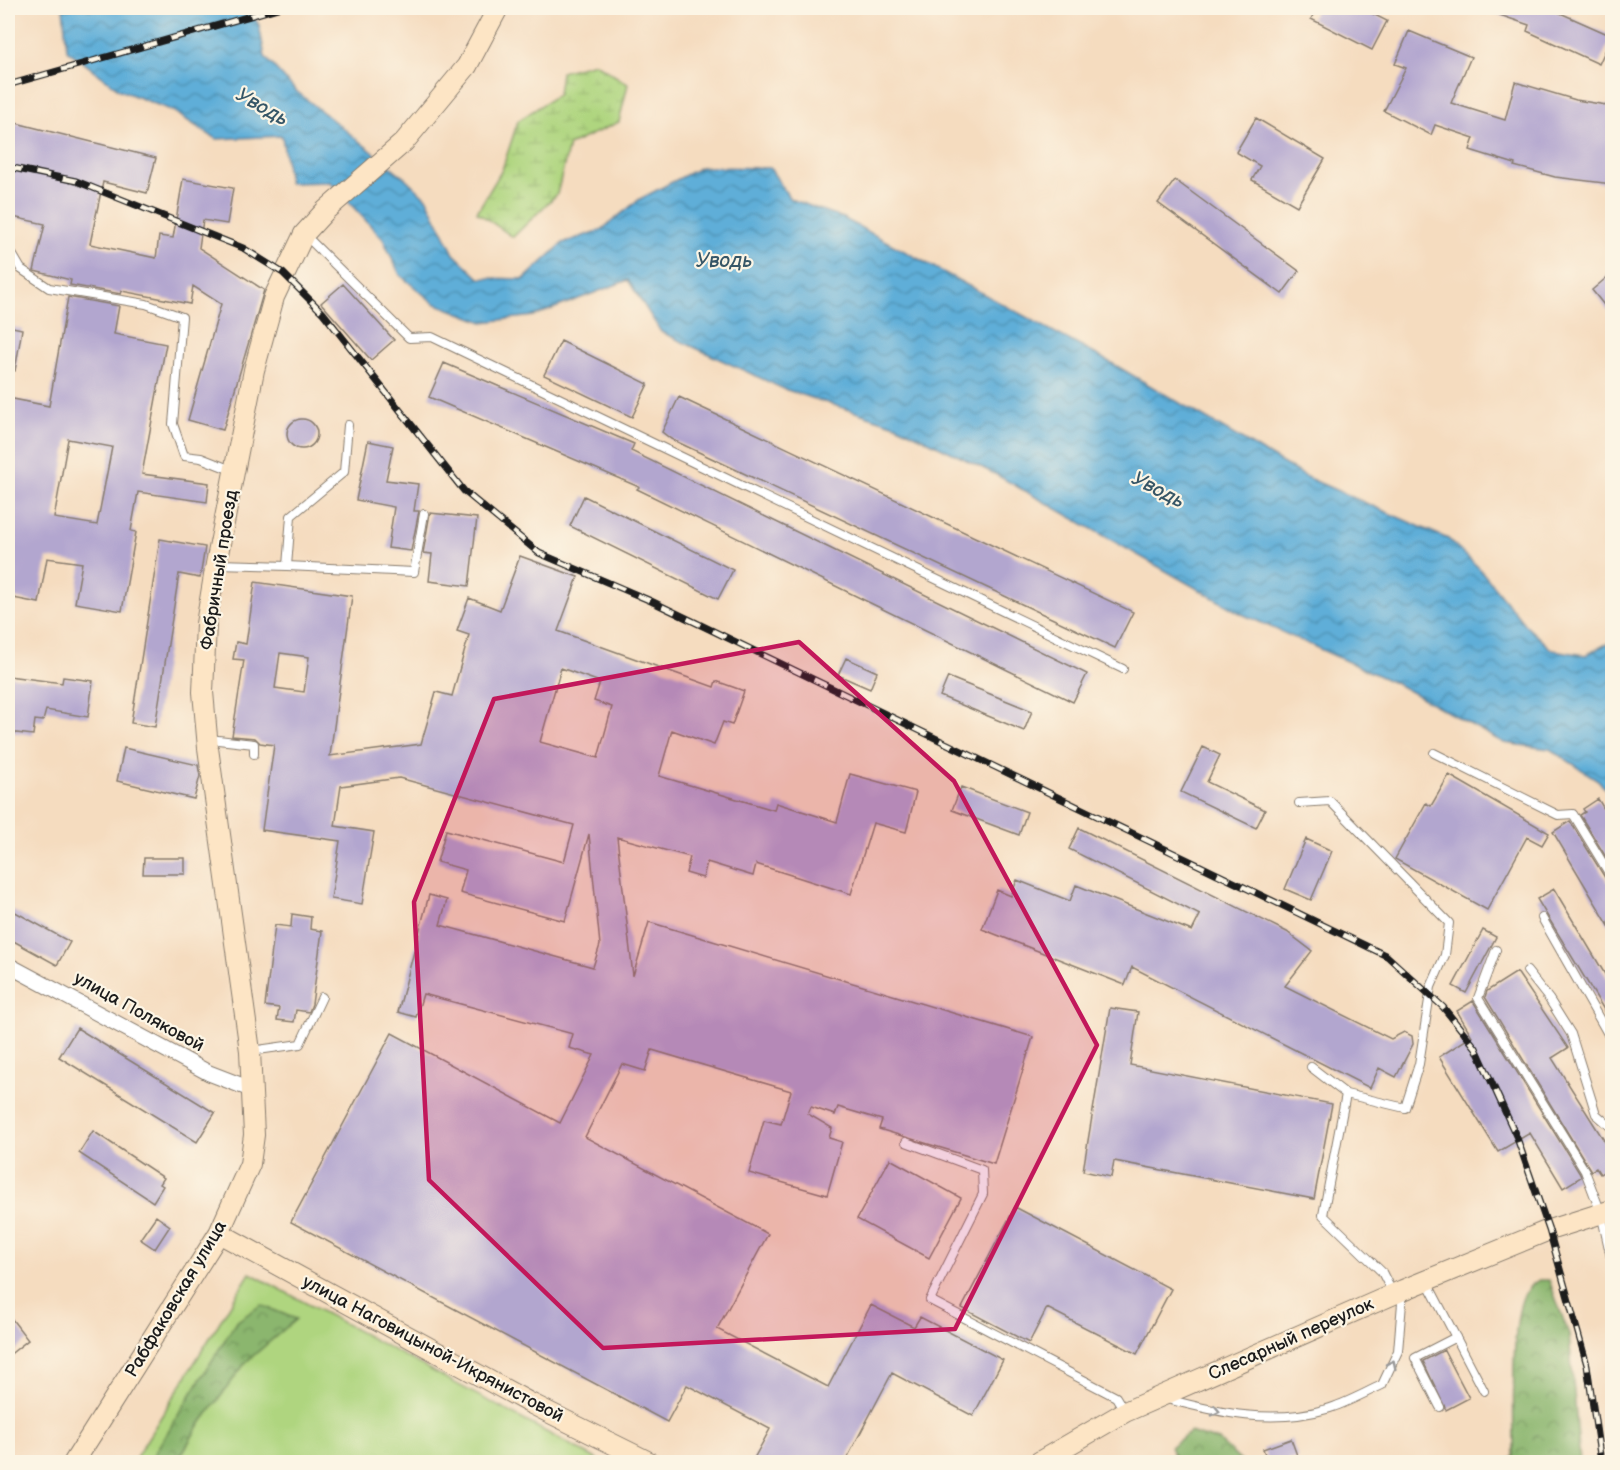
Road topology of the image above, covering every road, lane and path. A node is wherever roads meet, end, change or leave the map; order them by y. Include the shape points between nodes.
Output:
1 (498, 8) edge
2 (304, 234) junction
3 (8, 247) edge
4 (348, 425) dead end
5 (234, 471) junction
6 (424, 514) dead end
7 (216, 564) junction
8 (287, 566) junction
9 (1123, 669) dead end
10 (207, 739) junction
11 (1434, 753) dead end
12 (254, 754) dead end
13 (1299, 803) dead end
14 (1612, 878) edge
15 (1542, 918) dead end
16 (1496, 950) dead end
17 (8, 965) edge
18 (1527, 971) dead end
19 (322, 997) dead end
20 (1612, 1041) edge
21 (250, 1051) junction
22 (1311, 1068) dead end
23 (253, 1090) junction
24 (1346, 1094) junction
25 (1612, 1128) edge
26 (906, 1142) dead end
27 (1607, 1211) edge
28 (219, 1233) junction
29 (1612, 1262) edge
30 (1426, 1281) junction
31 (1398, 1292) junction
32 (1456, 1337) junction
33 (1484, 1391) dead end
34 (1159, 1397) junction
35 (1440, 1407) dead end
36 (1125, 1412) junction
37 (74, 1462) edge
38 (649, 1462) edge
39 (1038, 1462) edge

1 - 2 main road, Фабричный проезд via 467,66 404,142
2 - 5 main road, Фабричный проезд via 274,297 254,370
2 - 9 lane via 409,338 432,337
3 - 5 lane via 21,269 49,288 146,304 182,316 173,424 184,456
4 - 8 lane via 344,471 291,516
5 - 7 main road, Фабричный проезд
6 - 8 lane via 414,572
7 - 8 lane
7 - 10 main road, Фабричный проезд via 206,624 203,692
10 - 12 lane via 254,744
10 - 21 main road, Фабричный проезд
11 - 14 lane via 1558,815 1573,814
13 - 24 lane via 1330,801 1449,923 1444,955 1431,987 1419,1064 1405,1108
15 - 20 lane
16 - 27 lane via 1478,998
17 - 23 street, улица Поляковой via 209,1073
18 - 25 lane via 1571,1034 1596,1114
19 - 21 lane via 300,1044
21 - 23 main road, Фабричный проезд
22 - 24 lane
23 - 28 main road, Рабфаковская улица via 250,1164
24 - 31 lane via 1323,1215
26 - 36 lane via 982,1170 983,1194 930,1300 1116,1397
27 - 29 lane
27 - 30 main road, Слесарный переулок
28 - 37 main road, Рабфаковская улица
28 - 38 main road, улица Наговицыной-Икрянистовой via 528,1402
30 - 31 main road, Слесарный переулок
30 - 32 lane
31 - 34 main road, Слесарный переулок
34 -> 31 lane via 1235,1416 1281,1418 1327,1409 1382,1385 1398,1351
32 - 33 lane
32 - 35 lane via 1415,1358
34 - 36 main road, Слесарный переулок
36 - 39 main road, Слесарный переулок

